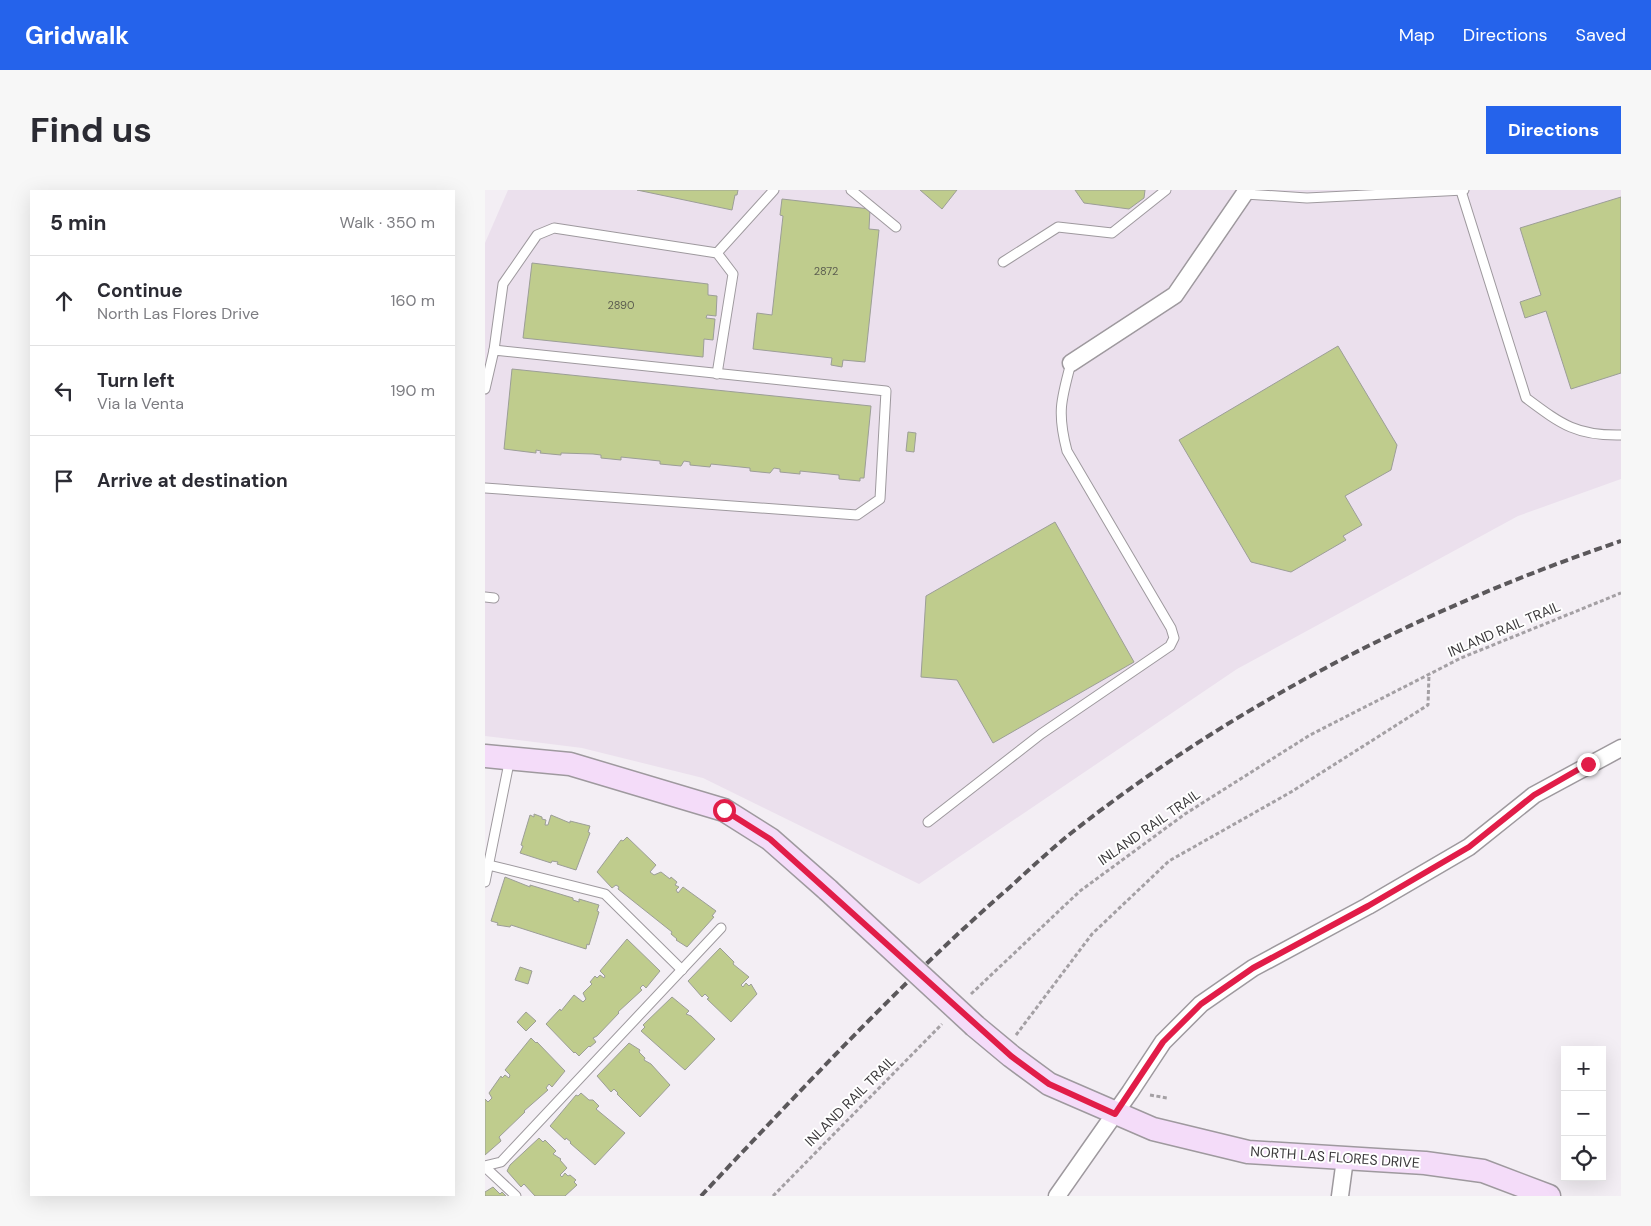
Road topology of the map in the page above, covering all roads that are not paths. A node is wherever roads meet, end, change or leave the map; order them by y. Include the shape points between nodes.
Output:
1 (774, 190) edge
2 (851, 190) edge
3 (1166, 190) edge
4 (1463, 191) edge
5 (1246, 192) edge
6 (896, 227) dead end
7 (717, 253) junction
8 (1003, 262) dead end
9 (494, 350) junction
10 (1071, 363) joint
11 (717, 374) junction
12 (485, 389) edge
13 (1621, 436) edge
14 (485, 488) edge
15 (1621, 748) edge
16 (485, 756) edge
17 (511, 758) junction
18 (928, 822) dead end
19 (487, 864) edge
20 (485, 882) edge
21 (721, 928) dead end
22 (683, 970) junction
23 (1115, 1114) junction
24 (1345, 1159) junction
25 (485, 1167) edge
26 (516, 1196) edge
27 (1057, 1196) edge
28 (1340, 1196) edge
29 (1549, 1196) edge

1 - 7 lane
2 - 6 lane
3 - 8 lane via 1111,233 1058,228
4 - 5 lane via 1307,198
4 - 13 lane via 1526,398 1553,418 1583,433
5 - 10 street via 1175,295
7 - 9 lane via 554,228 537,236 503,284
7 - 11 lane via 733,274
9 - 11 lane
9 - 12 lane
10 - 18 lane via 1060,403 1067,451 1174,638 1170,646 1041,734
11 - 14 lane via 886,391 880,499 857,515
15 - 23 street via 1534,795 1469,847 1253,968 1201,1004 1163,1042
16 - 17 street, NORTH LAS FLORES DRIVE
17 - 19 lane
17 - 23 street, NORTH LAS FLORES DRIVE, bridge via 570,764 724,810 770,839 1011,1056 1049,1084
19 - 20 lane
19 - 22 lane via 605,894
21 - 22 lane
22 - 25 lane via 501,1162
23 - 24 street, NORTH LAS FLORES DRIVE via 1153,1129 1248,1152
23 - 27 street
24 - 28 street
24 - 29 street, NORTH LAS FLORES DRIVE via 1425,1163 1483,1171
25 - 26 lane

